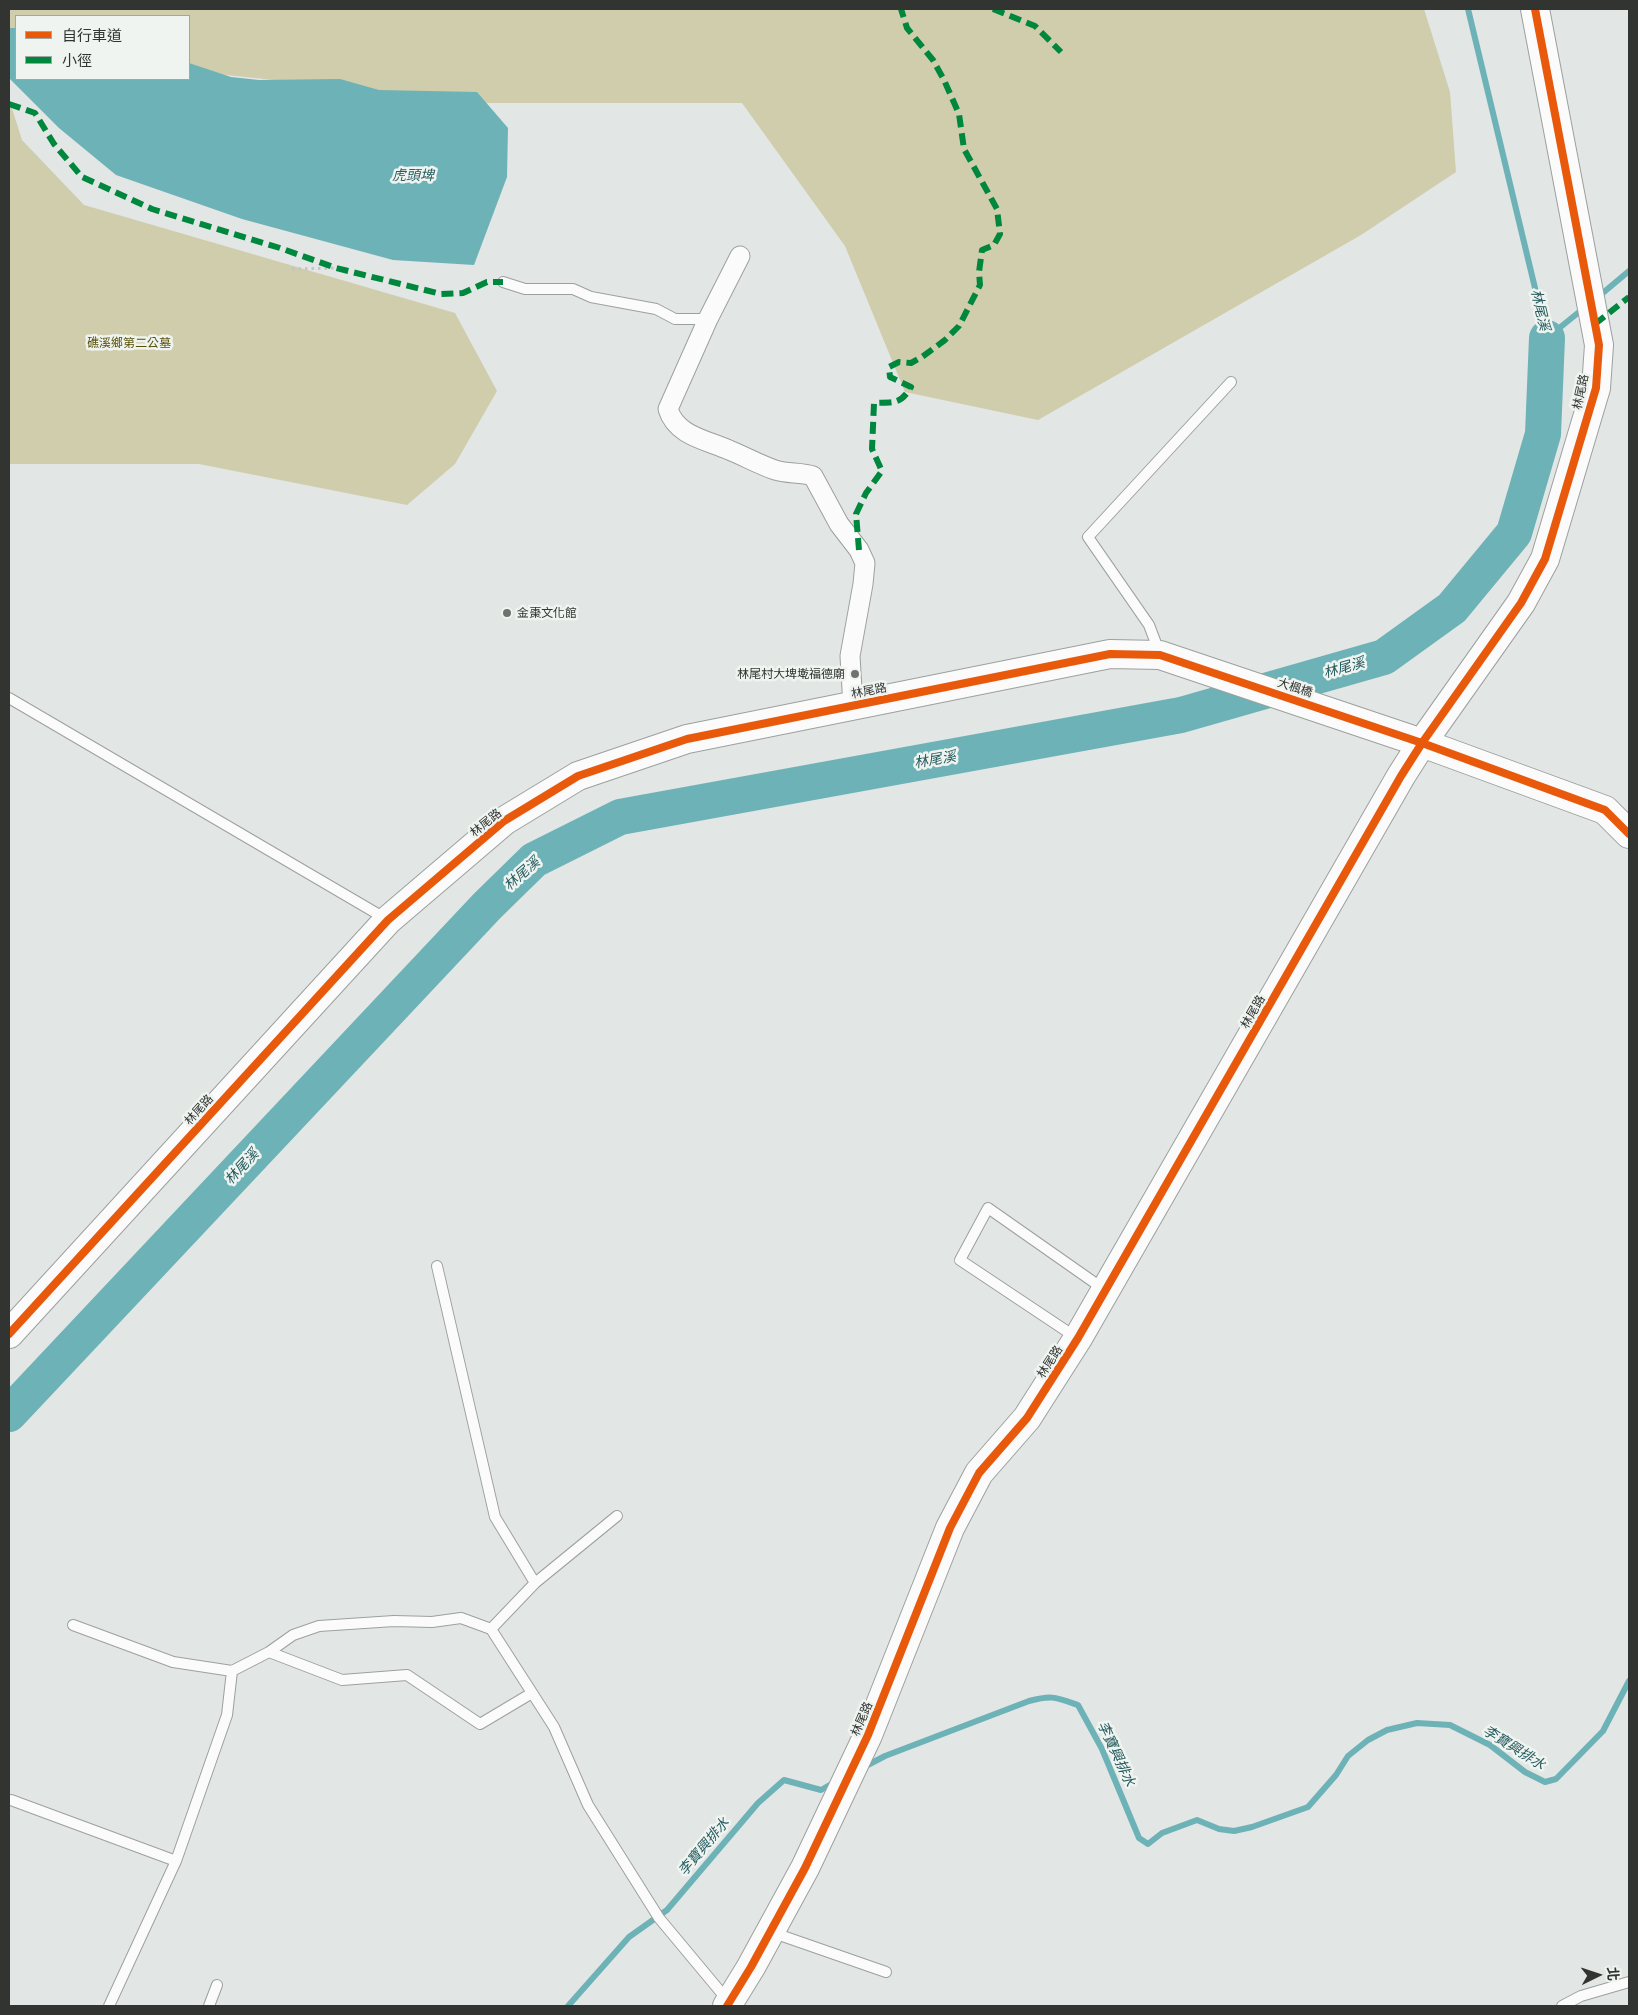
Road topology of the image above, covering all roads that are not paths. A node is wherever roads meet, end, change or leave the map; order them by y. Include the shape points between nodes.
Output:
1 (1535, 9) edge
2 (740, 256) dead end
3 (503, 282) dead end
4 (708, 319) junction
5 (1231, 382) dead end
6 (1160, 656) junction
7 (9, 698) edge
8 (853, 706) junction
9 (1422, 742) junction
10 (1629, 834) edge
11 (388, 920) junction
12 (437, 1266) dead end
13 (1106, 1291) junction
14 (9, 1334) edge
15 (1078, 1338) junction
16 (617, 1516) dead end
17 (535, 1583) junction
18 (73, 1625) dead end
19 (490, 1629) junction
20 (268, 1652) junction
21 (232, 1671) junction
22 (532, 1693) junction
23 (11, 1800) dead end
24 (176, 1861) junction
25 (770, 1932) junction
26 (886, 1972) dead end
27 (1629, 1982) edge
28 (217, 1985) dead end
29 (731, 2005) edge
30 (109, 2006) edge
31 (208, 2006) edge
32 (1562, 2006) edge

1 - 9 street, 林尾路 via 1599,345 1596,388 1545,559 1521,603
2 - 4 street
3 - 4 lane via 525,289 573,289 591,297 656,309 675,319
4 - 8 street via 668,409 671,418 686,432 702,440 777,471 813,476 838,524 865,563 850,656
5 - 6 lane via 1088,538 1149,625
6 - 8 street, 林尾路 via 1110,654
6 - 9 street, 大楓橋
7 - 11 lane
8 - 11 street, 林尾路 via 687,740 578,776 504,821
9 - 10 street via 1606,810
9 - 13 street, 林尾路
11 - 14 street, 林尾路
12 - 17 lane via 495,1517
13 - 15 street, 林尾路
13 - 15 lane via 988,1208 960,1260
15 - 25 street, 林尾路 via 1027,1418 979,1473 950,1528 868,1735 805,1868
16 - 17 lane
17 - 19 lane
18 - 21 lane via 174,1662
19 - 20 lane via 461,1618 319,1626 293,1636
19 - 22 lane
20 - 21 lane
20 - 22 lane via 342,1680 407,1675 480,1724
21 - 24 lane via 227,1715
22 - 29 lane via 554,1727 588,1805 654,1910
23 - 24 lane
24 - 30 lane
25 - 26 lane
25 - 29 street, 林尾路
27 - 32 lane via 1581,1996
28 - 31 lane

